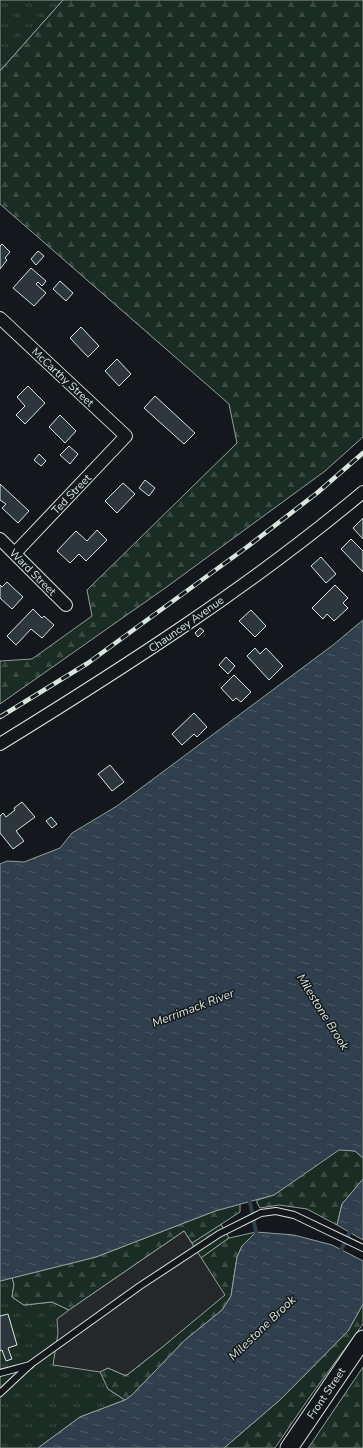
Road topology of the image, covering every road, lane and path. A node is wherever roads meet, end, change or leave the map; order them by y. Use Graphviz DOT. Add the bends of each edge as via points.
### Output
graph roads {
  1 [pos="0,318"];
  2 [pos="126,436"];
  3 [pos="363,492"];
  4 [pos="0,539"];
  5 [pos="15,553"];
  6 [pos="66,605"];
  7 [pos="0,744"];
  8 [pos="363,1248"];
  9 [pos="363,1339"];
  10 [pos="32,1364"];
  11 [pos="0,1374"];
  12 [pos="0,1392"];
  13 [pos="289,1448"];
  1 -- 2 [label="street, McCarthy Street"];
  2 -- 5 [label="street, Ted Street"];
  3 -- 7 [label="street, Chauncey Avenue" via="273,562 158,644"];
  4 -- 5 [label="street, Ward Street"];
  5 -- 6 [label="street, Ward Street"];
  8 -- 10 [label="lane" via="294,1215 276,1210 261,1213 219,1234 140,1286"];
  9 -- 13 [label="main road, Front Street"];
  10 -- 11 [label="lane"];
  10 -- 12 [label="lane"];
}
